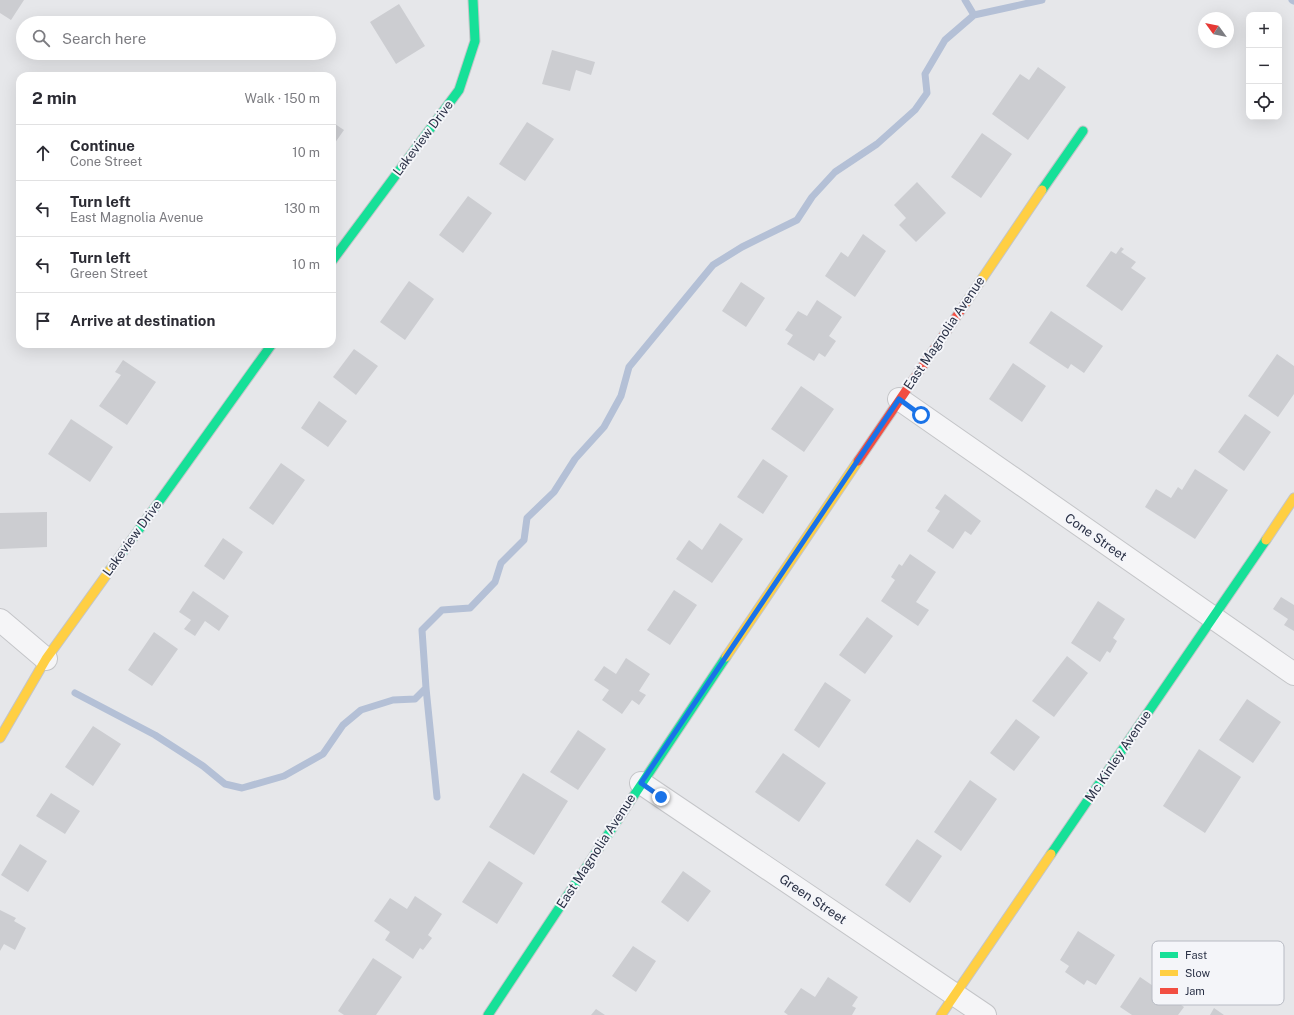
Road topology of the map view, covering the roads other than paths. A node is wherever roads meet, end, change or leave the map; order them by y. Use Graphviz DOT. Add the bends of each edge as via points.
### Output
graph roads {
  1 [pos="473,0"];
  2 [pos="1083,131"];
  3 [pos="336,256"];
  4 [pos="269,348"];
  5 [pos="899,399"];
  6 [pos="1294,498"];
  7 [pos="1212,618"];
  8 [pos="0,620"];
  9 [pos="46,659"];
  10 [pos="1294,674"];
  11 [pos="0,738"];
  12 [pos="641,783"];
  13 [pos="956,994"];
  14 [pos="488,1015"];
  15 [pos="941,1015"];
  16 [pos="985,1015"];
  1 -- 3 [label="street, Lakeview Drive" via="475,41 459,90"];
  2 -- 5 [label="street, East Magnolia Avenue"];
  4 -- 9 [label="street, Lakeview Drive"];
  5 -- 7 [label="street, Cone Street"];
  5 -- 12 [label="street, East Magnolia Avenue"];
  6 -- 7 [label="street, Mc Kinley Avenue"];
  7 -- 10 [label="street, Cone Street"];
  7 -- 13 [label="street, Mc Kinley Avenue"];
  8 -- 9 [label="street"];
  9 -- 11 [label="street, Lakeview Drive"];
  12 -- 13 [label="street, Green Street"];
  12 -- 14 [label="street, East Magnolia Avenue"];
  13 -- 15 [label="street, Mc Kinley Avenue"];
  13 -- 16 [label="street, Green Street"];
}
